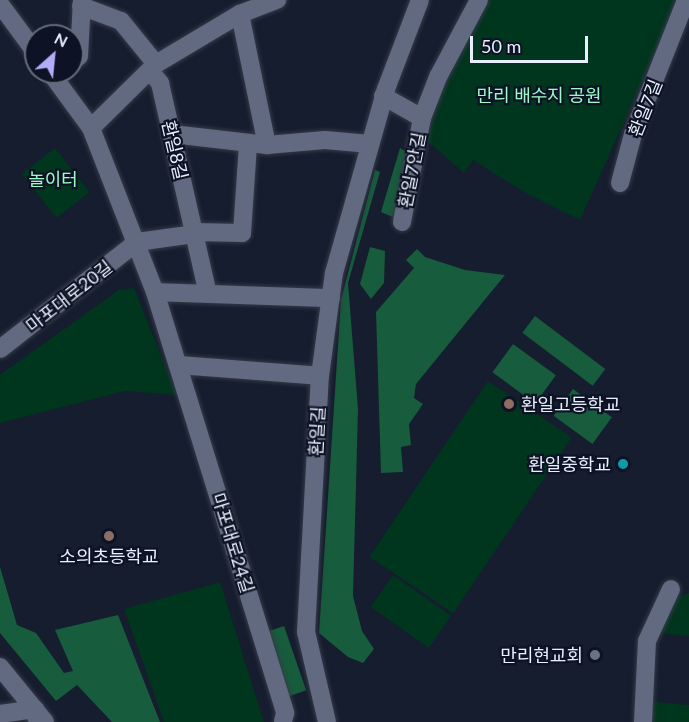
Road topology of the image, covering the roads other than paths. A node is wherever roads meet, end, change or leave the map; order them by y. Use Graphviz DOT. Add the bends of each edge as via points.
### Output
graph roads {
  1 [pos="277,0"];
  2 [pos="420,0"];
  3 [pos="479,0"];
  4 [pos="686,0"];
  5 [pos="81,3"];
  6 [pos="0,4"];
  7 [pos="239,9"];
  8 [pos="80,24"];
  9 [pos="24,37"];
  10 [pos="153,67"];
  11 [pos="62,84"];
  12 [pos="383,96"];
  13 [pos="422,118"];
  14 [pos="91,128"];
  15 [pos="172,134"];
  16 [pos="248,144"];
  17 [pos="370,144"];
  18 [pos="267,145"];
  19 [pos="620,183"];
  20 [pos="402,222"];
  21 [pos="194,233"];
  22 [pos="137,242"];
  23 [pos="155,292"];
  24 [pos="208,294"];
  25 [pos="331,298"];
  26 [pos="0,349"];
  27 [pos="178,365"];
  28 [pos="320,376"];
  29 [pos="671,589"];
  30 [pos="0,667"];
  31 [pos="0,714"];
  32 [pos="39,718"];
  33 [pos="283,722"];
  34 [pos="327,722"];
  35 [pos="643,722"];
  1 -- 7 [label="street"];
  2 -- 12 [label="street, 환일길"];
  3 -- 13 [label="street"];
  4 -- 19 [label="street, 환일7길" via="633,134"];
  5 -- 8 [label="street"];
  5 -- 10 [label="street, 환일8길" via="121,21"];
  6 -- 9 [label="street"];
  7 -- 10 [label="street"];
  7 -- 18 [label="street"];
  10 -- 14 [label="street"];
  10 -- 15 [label="street, 환일8길"];
  11 -- 14 [label="street, 마포대로24길"];
  12 -- 13 [label="street"];
  12 -- 17 [label="street, 환일길"];
  13 -- 20 [label="street, 환일7안길"];
  14 -- 22 [label="street, 마포대로24길"];
  15 -- 16 [label="street"];
  15 -- 21 [label="street, 환일8길"];
  16 -- 18 [label="street"];
  16 -- 21 [label="street" via="242,233"];
  17 -- 18 [label="street" via="325,140"];
  17 -- 25 [label="street, 환일길" via="334,273"];
  21 -- 22 [label="street"];
  21 -- 24 [label="street, 환일8길"];
  22 -- 23 [label="street, 마포대로24길"];
  22 -- 26 [label="street, 마포대로20길"];
  23 -- 24 [label="street"];
  23 -- 27 [label="street, 마포대로24길"];
  24 -- 25 [label="street"];
  25 -- 28 [label="street, 환일길"];
  27 -- 28 [label="street"];
  27 -- 33 [label="street, 마포대로24길" via="285,713"];
  28 -- 34 [label="street, 환일길" via="306,632"];
  29 -- 35 [label="street" via="648,642"];
  30 -- 32 [label="street"];
  31 -- 32 [label="street"];
}
